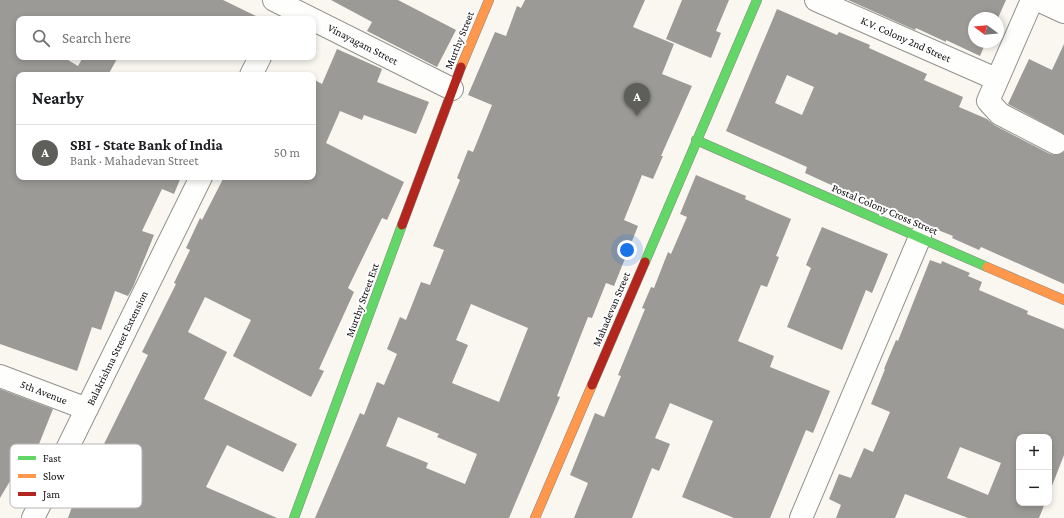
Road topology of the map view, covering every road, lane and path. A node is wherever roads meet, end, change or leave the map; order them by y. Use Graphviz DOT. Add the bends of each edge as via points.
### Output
graph roads {
  1 [pos="489,0"];
  2 [pos="757,0"];
  3 [pos="816,0"];
  4 [pos="1032,0"];
  5 [pos="1038,0"];
  6 [pos="279,8"];
  7 [pos="1064,12"];
  8 [pos="296,16"];
  9 [pos="316,25"];
  10 [pos="258,60"];
  11 [pos="252,72"];
  12 [pos="996,79"];
  13 [pos="452,89"];
  14 [pos="696,140"];
  15 [pos="1056,143"];
  16 [pos="200,180"];
  17 [pos="920,237"];
  18 [pos="1064,300"];
  19 [pos="0,376"];
  20 [pos="87,409"];
  21 [pos="70,444"];
  22 [pos="38,508"];
  23 [pos="33,518"];
  24 [pos="294,518"];
  25 [pos="535,518"];
  26 [pos="801,518"];
  1 -- 13 [label="street, Murthy Street"];
  2 -- 14 [label="street, Mahadevan Street"];
  3 -- 12 [label="street, K.V. Colony 2nd Street"];
  4 -- 12 [label="street"];
  5 -- 7 [label="street"];
  6 -- 8 [label="street, Vinayagam Street"];
  9 -- 13 [label="street, Vinayagam Street"];
  10 -- 11 [label="street"];
  12 -- 15 [label="street" via="988,102 1000,114"];
  13 -- 24 [label="street, Murthy Street Ext"];
  14 -- 17 [label="street, Postal Colony Cross Street"];
  14 -- 25 [label="street, Mahadevan Street"];
  16 -- 20 [label="street, Balakrishna Street Extension"];
  17 -- 18 [label="street, Postal Colony Cross Street"];
  17 -- 26 [label="street"];
  19 -- 20 [label="street, 5th Avenue"];
  20 -- 21 [label="street, Balakrishna Street Extension"];
  22 -- 23 [label="street, Balakrishna Street Extension"];
}
